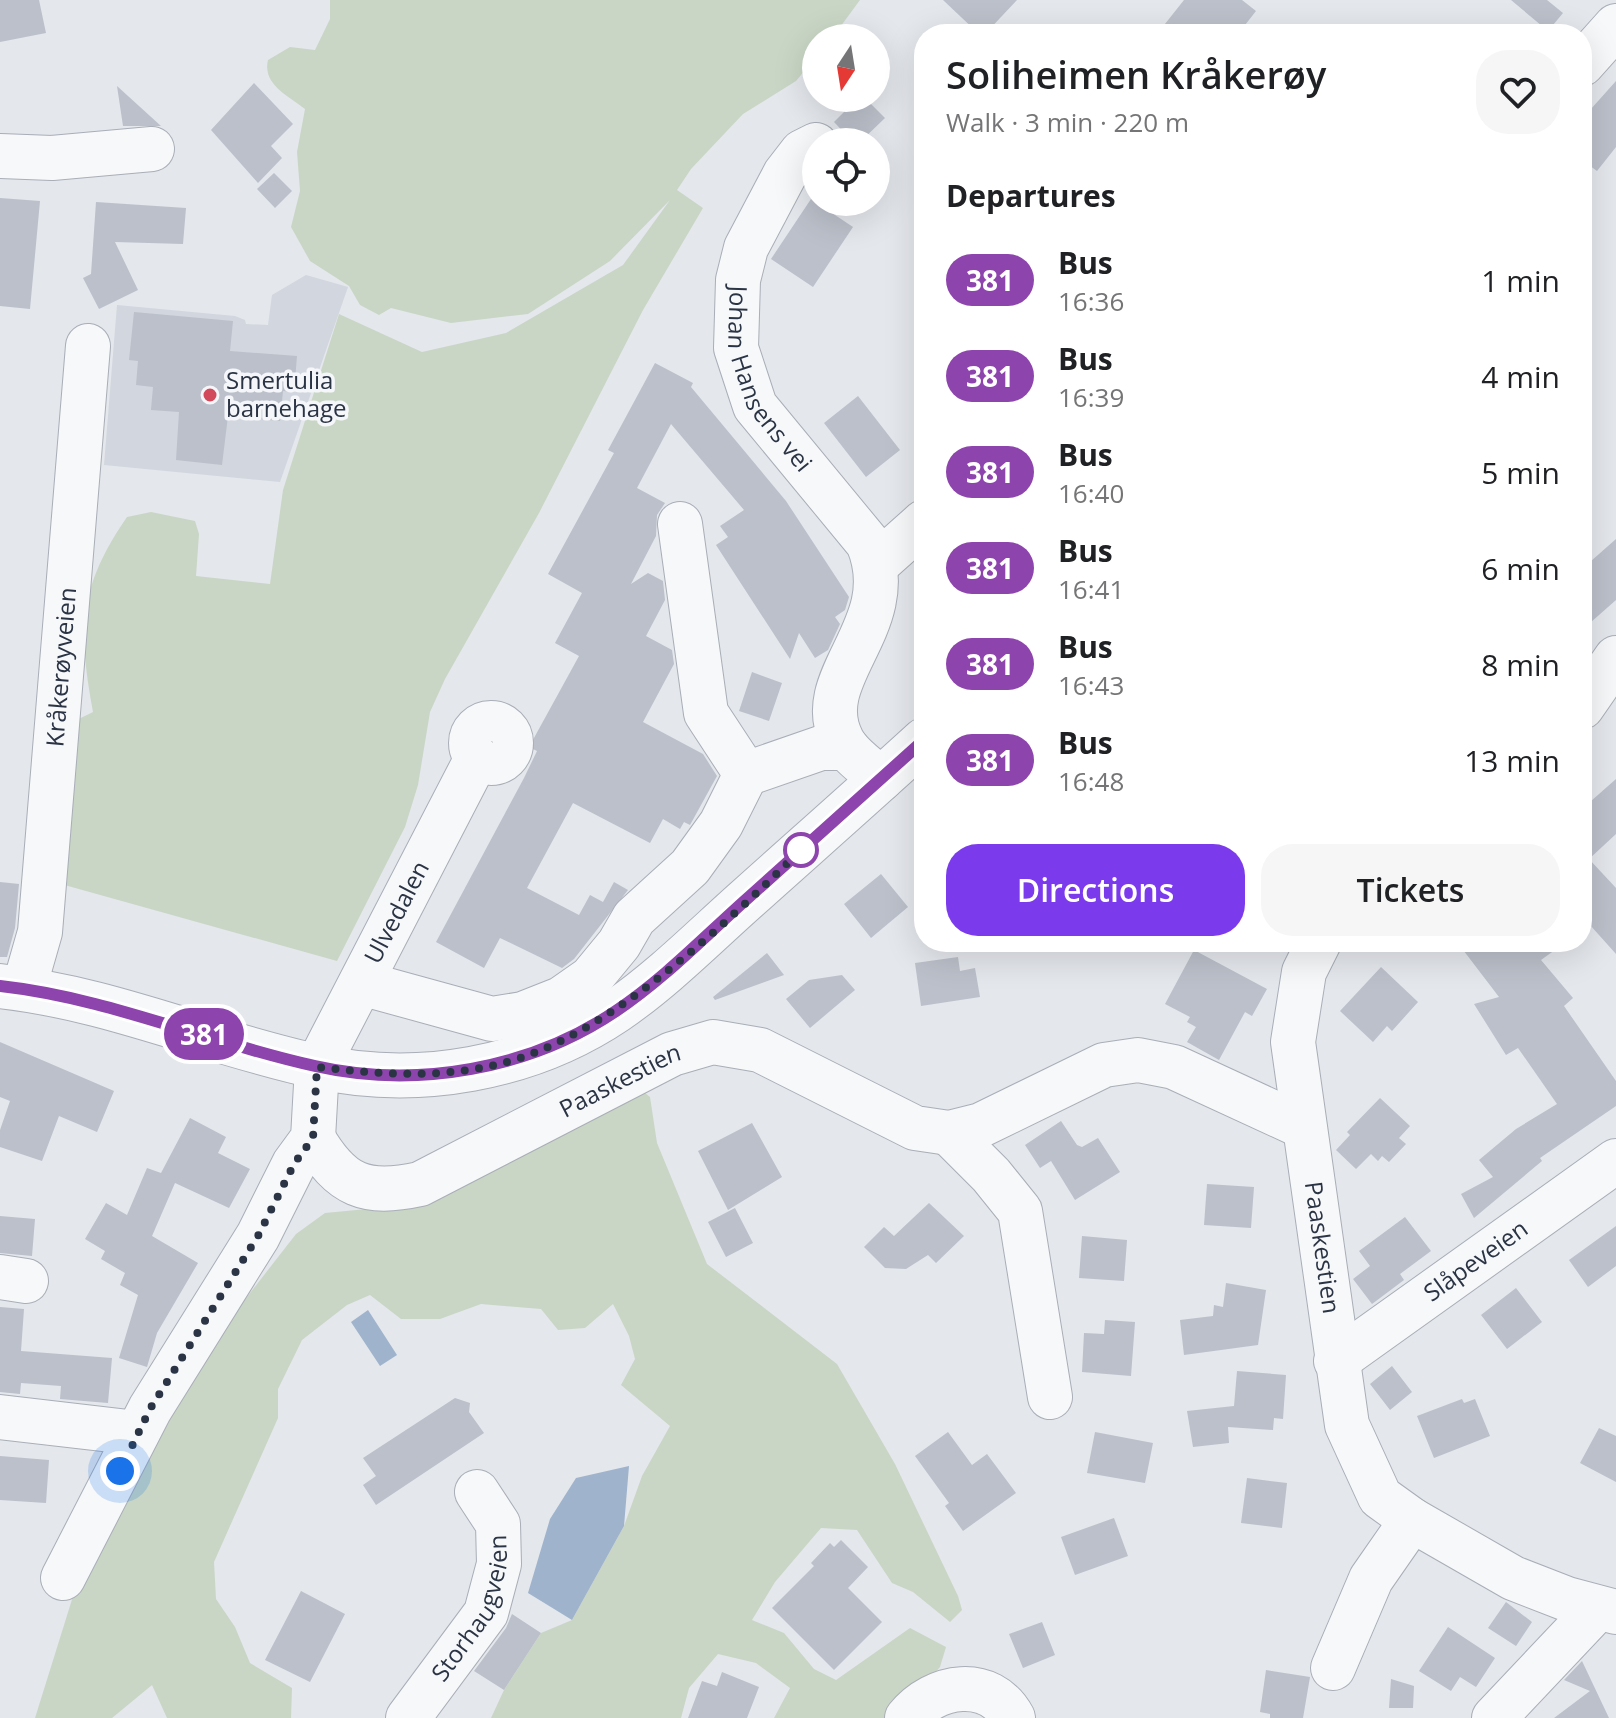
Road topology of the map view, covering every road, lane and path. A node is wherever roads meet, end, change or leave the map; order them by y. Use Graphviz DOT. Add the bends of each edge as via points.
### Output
graph roads {
  1 [pos="1616,26"];
  2 [pos="1592,53"];
  3 [pos="152,149"];
  4 [pos="802,152"];
  5 [pos="0,156"];
  6 [pos="88,346"];
  7 [pos="680,524"];
  8 [pos="914,531"];
  9 [pos="877,564"];
  10 [pos="1616,658"];
  11 [pos="1592,693"];
  12 [pos="847,748"];
  13 [pos="914,749"];
  14 [pos="477,758"];
  15 [pos="746,774"];
  16 [pos="881,779"];
  17 [pos="1314,952"];
  18 [pos="361,983"];
  19 [pos="12,987"];
  20 [pos="317,1067"];
  21 [pos="1302,1126"];
  22 [pos="949,1133"];
  23 [pos="313,1138"];
  24 [pos="1616,1161"];
  25 [pos="1336,1361"];
  26 [pos="1050,1397"];
  27 [pos="0,1417"];
  28 [pos="137,1433"];
  29 [pos="477,1492"];
  30 [pos="1412,1520"];
  31 [pos="63,1578"];
  32 [pos="1607,1610"];
  33 [pos="1333,1668"];
  34 [pos="408,1718"];
  35 [pos="907,1718"];
  36 [pos="1013,1718"];
  37 [pos="1494,1718"];
  1 -- 2 [label="street"];
  3 -- 5 [label="street" via="52,158"];
  4 -- 9 [label="street, Johan Hansens vei" via="746,248 738,280 736,348 755,406 868,543"];
  6 -- 19 [label="street, Kråkerøyveien" via="40,932"];
  7 -- 15 [label="street" via="706,713"];
  8 -- 9 [label="street"];
  9 -- 12 [label="street" via="872,617 834,699 840,738"];
  10 -- 11 [label="street"];
  12 -- 15 [label="street" via="821,748"];
  12 -- 16 [label="street"];
  13 -- 16 [label="street"];
  14 -- 18 [label="street, Ulvedalen"];
  15 -- 18 [label="street" via="721,824 690,867 634,918 591,978 561,999 492,1019"];
  16 -- 20 [label="street" via="623,1005 546,1049 500,1064 441,1073"];
  17 -- 21 [label="street" via="1304,972 1293,1042"];
  18 -- 20 [label="street, Ulvedalen"];
  19 -- 20 [label="street" via="93,1002"];
  20 -- 23 [label="street"];
  21 -- 22 [label="street, Paaskestien" via="1174,1067 1138,1060 1104,1065 981,1125"];
  21 -- 25 [label="street, Paaskestien"];
  22 -- 23 [label="street, Paaskestien" via="915,1128 760,1050 713,1042 672,1054 420,1184 393,1190 348,1181 329,1164"];
  22 -- 26 [label="street" via="1020,1211"];
  23 -- 28 [label="street"];
  24 -- 25 [label="street, Slåpeveien"];
  25 -- 30 [label="street, Paaskestien" via="1347,1425 1380,1497"];
  27 -- 28 [label="street"];
  28 -- 31 [label="street"];
  29 -- 34 [label="street, Storhaugveien" via="498,1524 499,1564 486,1613"];
  30 -- 32 [label="street, Paaskestien" via="1513,1578"];
  30 -- 33 [label="street" via="1371,1579"];
  32 -- 37 [label="street, Paaskestien"];
  35 -- 36 [label="street" via="930,1695 949,1689 988,1695"];
}
